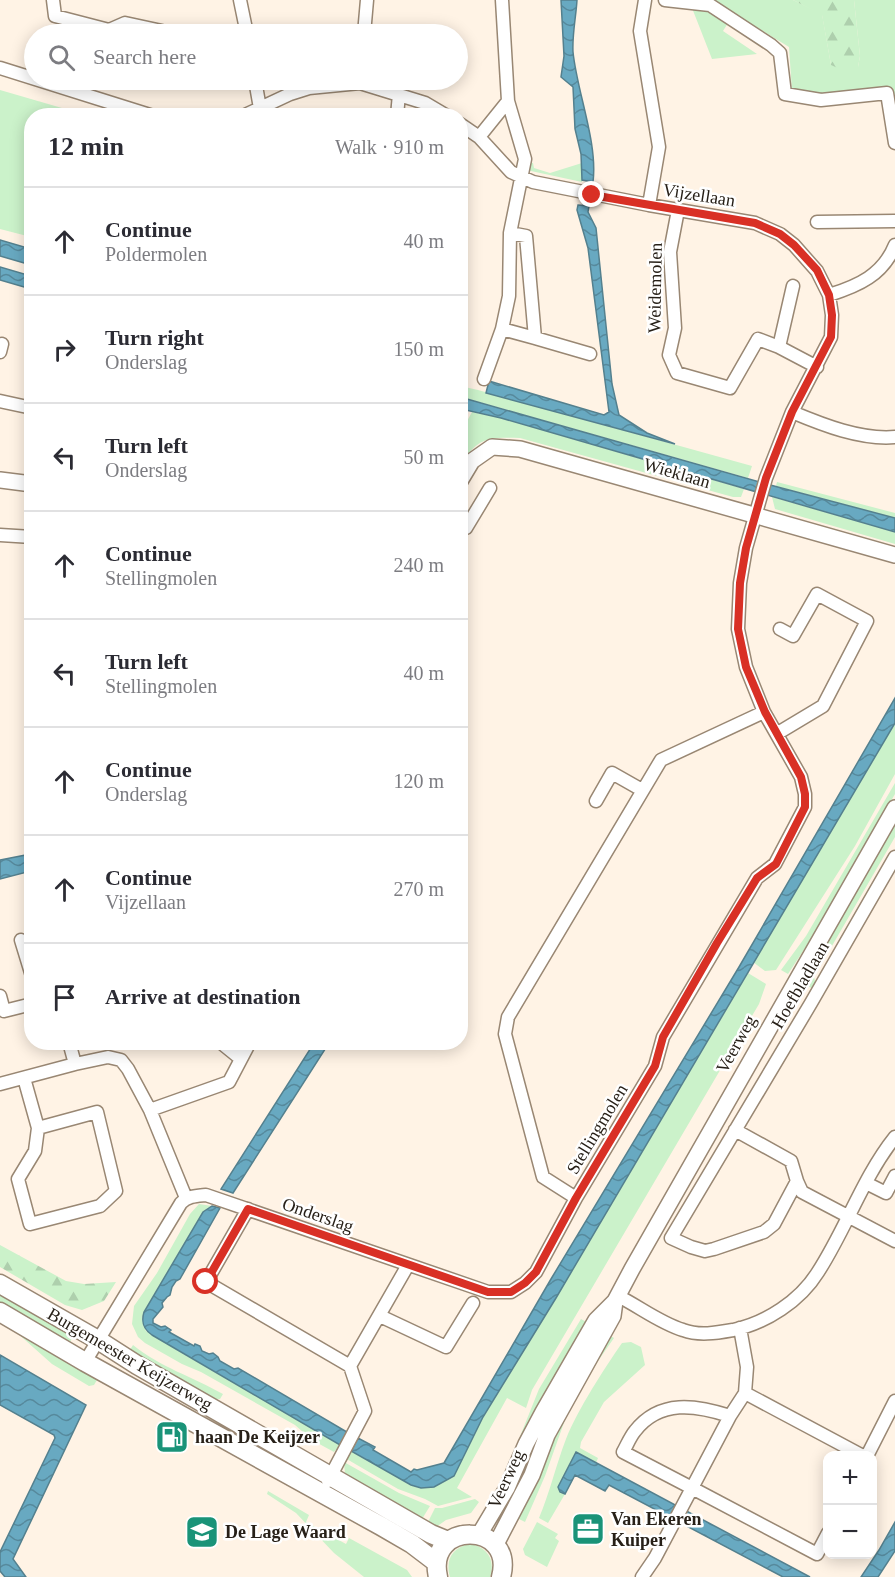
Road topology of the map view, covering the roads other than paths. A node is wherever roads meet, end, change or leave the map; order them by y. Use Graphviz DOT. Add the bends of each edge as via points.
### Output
graph roads {
  1 [pos="53,0"];
  2 [pos="240,0"];
  3 [pos="367,0"];
  4 [pos="502,0"];
  5 [pos="645,0"];
  6 [pos="665,0"];
  7 [pos="86,24"];
  8 [pos="245,24"];
  9 [pos="365,24"];
  10 [pos="0,68"];
  11 [pos="24,76"];
  12 [pos="70,90"];
  13 [pos="257,90"];
  14 [pos="305,90"];
  15 [pos="387,90"];
  16 [pos="399,94"];
  17 [pos="508,101"];
  18 [pos="128,108"];
  19 [pos="260,108"];
  20 [pos="267,108"];
  21 [pos="398,108"];
  22 [pos="434,108"];
  23 [pos="468,129"];
  24 [pos="479,137"];
  25 [pos="895,143"];
  26 [pos="522,178"];
  27 [pos="649,205"];
  28 [pos="678,210"];
  29 [pos="817,222"];
  30 [pos="895,222"];
  31 [pos="510,233"];
  32 [pos="895,245"];
  33 [pos="793,286"];
  34 [pos="829,295"];
  35 [pos="502,329"];
  36 [pos="536,338"];
  37 [pos="780,347"];
  38 [pos="590,354"];
  39 [pos="817,367"];
  40 [pos="484,380"];
  41 [pos="0,400"];
  42 [pos="24,406"];
  43 [pos="792,412"];
  44 [pos="895,437"];
  45 [pos="468,468"];
  46 [pos="0,480"];
  47 [pos="24,483"];
  48 [pos="490,488"];
  49 [pos="755,516"];
  50 [pos="468,525"];
  51 [pos="0,535"];
  52 [pos="24,536"];
  53 [pos="895,555"];
  54 [pos="780,629"];
  55 [pos="765,712"];
  56 [pos="778,733"];
  57 [pos="642,790"];
  58 [pos="596,801"];
  59 [pos="895,808"];
  60 [pos="895,857"];
  61 [pos="21,940"];
  62 [pos="24,950"];
  63 [pos="0,996"];
  64 [pos="24,1006"];
  65 [pos="71,1050"];
  66 [pos="230,1050"];
  67 [pos="246,1050"];
  68 [pos="242,1059"];
  69 [pos="75,1064"];
  70 [pos="24,1078"];
  71 [pos="0,1084"];
  72 [pos="150,1110"];
  73 [pos="38,1128"];
  74 [pos="735,1130"];
  75 [pos="895,1137"];
  76 [pos="895,1176"];
  77 [pos="797,1181"];
  78 [pos="866,1183"];
  79 [pos="186,1198"];
  80 [pos="576,1198"];
  81 [pos="248,1209"];
  82 [pos="848,1216"];
  83 [pos="895,1241"];
  84 [pos="408,1265"];
  85 [pos="0,1284"];
  86 [pos="617,1299"];
  87 [pos="473,1303"];
  88 [pos="0,1312"];
  89 [pos="380,1316"];
  90 [pos="740,1328"];
  91 [pos="98,1340"];
  92 [pos="85,1362"];
  93 [pos="350,1366"];
  94 [pos="745,1393"];
  95 [pos="895,1401"];
  96 [pos="730,1416"];
  97 [pos="857,1451"];
  98 [pos="867,1451"];
  99 [pos="331,1476"];
  100 [pos="692,1488"];
  101 [pos="321,1494"];
  102 [pos="478,1535"];
  103 [pos="448,1541"];
  104 [pos="823,1543"];
  105 [pos="495,1546"];
  106 [pos="437,1570"];
  107 [pos="503,1576"];
  108 [pos="642,1577"];
  1 -- 7 [label="street" via="55,16"];
  2 -- 8 [label="street"];
  3 -- 9 [label="street"];
  4 -- 17 [label="street"];
  5 -- 27 [label="street" via="640,31 659,147"];
  6 -- 25 [label="street" via="710,5 771,45 780,53 785,94 821,100 887,93"];
  10 -- 11 [label="street"];
  12 -- 18 [label="street"];
  13 -- 19 [label="street"];
  14 -- 20 [label="street"];
  15 -- 16 [label="street"];
  16 -- 21 [label="street"];
  16 -- 22 [label="street"];
  17 -- 24 [label="street"];
  17 -- 26 [label="street" via="525,159"];
  23 -- 24 [label="street, Vijzellaan"];
  24 -- 26 [label="street, Vijzellaan"];
  26 -- 27 [label="street, Vijzellaan"];
  26 -- 31 [label="street"];
  27 -- 28 [label="street, Vijzellaan"];
  28 -- 34 [label="street, Vijzellaan" via="755,223 780,234 817,270"];
  28 -- 37 [label="street, Weidemolen" via="670,252 675,328 669,355 677,373 730,388 758,339"];
  29 -- 30 [label="street"];
  31 -- 35 [label="street" via="509,296"];
  31 -- 36 [label="street" via="526,236"];
  32 -- 34 [label="street" via="872,277"];
  33 -- 37 [label="street"];
  34 -- 39 [label="street, Vijzellaan" via="831,337"];
  35 -- 36 [label="street"];
  35 -- 40 [label="street"];
  36 -- 38 [label="street"];
  37 -- 39 [label="street, Weidemolen"];
  39 -- 43 [label="street, Vijzellaan"];
  41 -- 42 [label="street"];
  43 -- 44 [label="street" via="867,436"];
  43 -- 49 [label="street, Vijzellaan"];
  45 -- 49 [label="street, Wieklaan" via="492,447 520,449"];
  46 -- 47 [label="street"];
  48 -- 50 [label="street"];
  49 -- 53 [label="street, Wieklaan"];
  49 -- 55 [label="street" via="740,583 738,629 746,667"];
  51 -- 52 [label="street"];
  54 -- 56 [label="street" via="793,636 818,594 867,621 824,706"];
  55 -- 56 [label="street"];
  55 -- 57 [label="street, Stellingmolen" via="661,760"];
  56 -- 80 [label="street, Stellingmolen" via="801,777 805,807 776,864 757,878 717,943 663,1037 655,1066"];
  57 -- 58 [label="street" via="612,773"];
  57 -- 80 [label="street, Stellingmolen" via="506,1024 543,1177"];
  59 -- 86 [label="street, Veerweg"];
  60 -- 74 [label="street, Hoefbladlaan"];
  61 -- 62 [label="street"];
  63 -- 64 [label="street" via="4,1011"];
  65 -- 69 [label="street"];
  66 -- 68 [label="street"];
  67 -- 68 [label="street"];
  68 -- 72 [label="street" via="229,1082"];
  69 -- 70 [label="street"];
  69 -- 72 [label="street" via="108,1057 121,1060"];
  70 -- 71 [label="street"];
  70 -- 73 [label="street"];
  72 -- 79 [label="street"];
  73 -- 73 [label="street" via="97,1112 116,1191 100,1206 30,1224 18,1179 34,1151"];
  74 -- 77 [label="street" via="791,1161"];
  74 -- 77 [label="street, Hoefbladlaan" via="671,1238 705,1251 764,1232 774,1224"];
  75 -- 78 [label="street"];
  76 -- 78 [label="street" via="885,1193"];
  77 -- 82 [label="street" via="802,1191"];
  78 -- 82 [label="street"];
  79 -- 81 [label="street, Onderslag" via="206,1195"];
  79 -- 91 [label="street"];
  80 -- 84 [label="street, Onderslag" via="536,1272 511,1292 488,1292"];
  81 -- 84 [label="street, Onderslag"];
  81 -- 93 [label="street" via="206,1282"];
  82 -- 83 [label="street"];
  82 -- 90 [label="street" via="818,1274 798,1296 772,1316"];
  84 -- 89 [label="street"];
  85 -- 91 [label="main road, Burgemeester Keijzerweg"];
  86 -- 90 [label="street" via="685,1331 711,1334"];
  86 -- 102 [label="street, Veerweg" via="596,1320"];
  86 -- 105 [label="street, Veerweg" via="613,1316 547,1435 532,1475"];
  87 -- 89 [label="street" via="446,1347"];
  88 -- 92 [label="main road, Burgemeester Keijzerweg"];
  89 -- 93 [label="street"];
  90 -- 94 [label="street" via="747,1367"];
  91 -- 92 [label="street"];
  91 -- 99 [label="main road, Burgemeester Keijzerweg"];
  92 -- 101 [label="main road, Burgemeester Keijzerweg"];
  93 -- 99 [label="street" via="365,1411"];
  94 -- 96 [label="street"];
  94 -- 97 [label="street"];
  95 -- 98 [label="street"];
  96 -- 100 [label="street"];
  96 -- 100 [label="street" via="690,1406 659,1411 635,1431 623,1452"];
  99 -- 101 [label="street"];
  99 -- 103 [label="main road, Burgemeester Keijzerweg"];
  100 -- 104 [label="street" via="817,1554"];
  100 -- 108 [label="street"];
  101 -- 106 [label="main road, Burgemeester Keijzerweg" via="412,1544"];
  102 -- 103 [label="main road" via="463,1534"];
  102 -- 105 [label="main road"];
  103 -- 106 [label="main road" via="440,1551"];
  105 -- 107 [label="main road"];
}
